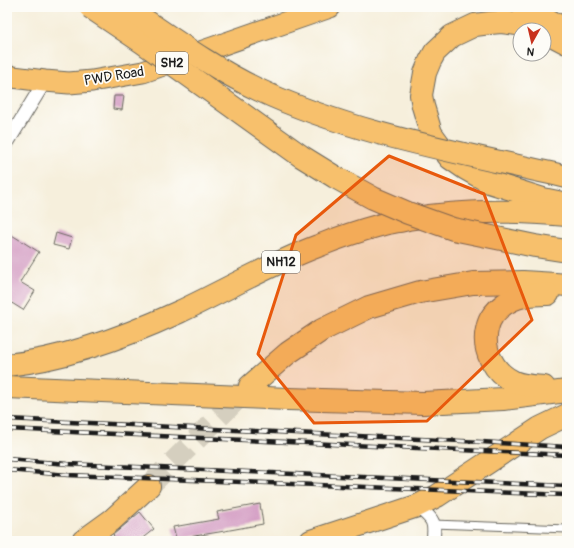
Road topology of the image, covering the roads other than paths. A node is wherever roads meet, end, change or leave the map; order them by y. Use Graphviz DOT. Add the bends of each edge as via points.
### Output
graph roads {
  1 [pos="90,7"];
  2 [pos="126,7"];
  3 [pos="330,7"];
  4 [pos="523,7"];
  5 [pos="512,23"];
  6 [pos="567,30"];
  7 [pos="552,35"];
  8 [pos="567,43"];
  9 [pos="7,75"];
  10 [pos="45,81"];
  11 [pos="7,143"];
  12 [pos="567,177"];
  13 [pos="567,204"];
  14 [pos="567,215"];
  15 [pos="567,251"];
  16 [pos="567,285"];
  17 [pos="567,294"];
  18 [pos="7,365"];
  19 [pos="250,386"];
  20 [pos="7,387"];
  21 [pos="567,388"];
  22 [pos="567,391"];
  23 [pos="567,415"];
  24 [pos="150,486"];
  25 [pos="417,506"];
  26 [pos="433,524"];
  27 [pos="567,529"];
  28 [pos="83,541"];
  29 [pos="311,541"];
  30 [pos="433,541"];
  1 -- 15 [label="highway, bridge" via="301,156 373,198 453,229"];
  2 -- 12 [label="highway, bridge" via="212,64 259,90 295,105 389,135"];
  3 -- 10 [label="main road, PWD Road / SH2" via="144,72 92,81"];
  4 -- 6 [label="main road"];
  5 -- 13 [label="highway" via="490,22 475,25 452,36 435,52 425,73 421,95 426,119 431,133 450,158 466,169 489,182"];
  7 -- 8 [label="highway"];
  9 -- 10 [label="main road, PWD Road / SH2"];
  10 -- 11 [label="street"];
  14 -- 18 [label="highway, NH12" via="478,212 428,216 385,224 317,246 144,327 65,354"];
  16 -- 19 [label="highway" via="523,282 473,283 420,292 369,308 322,330 288,353"];
  17 -- 21 [label="highway" via="517,297 492,316 486,333 487,350 499,372 521,384"];
  20 -- 22 [label="highway" via="423,403 503,399"];
  23 -- 25 [label="highway" via="540,428 437,496"];
  24 -- 28 [label="highway" via="112,520"];
  25 -- 26 [label="street" via="429,516"];
  25 -- 29 [label="highway"];
  26 -- 27 [label="lane"];
  26 -- 30 [label="street"];
}
